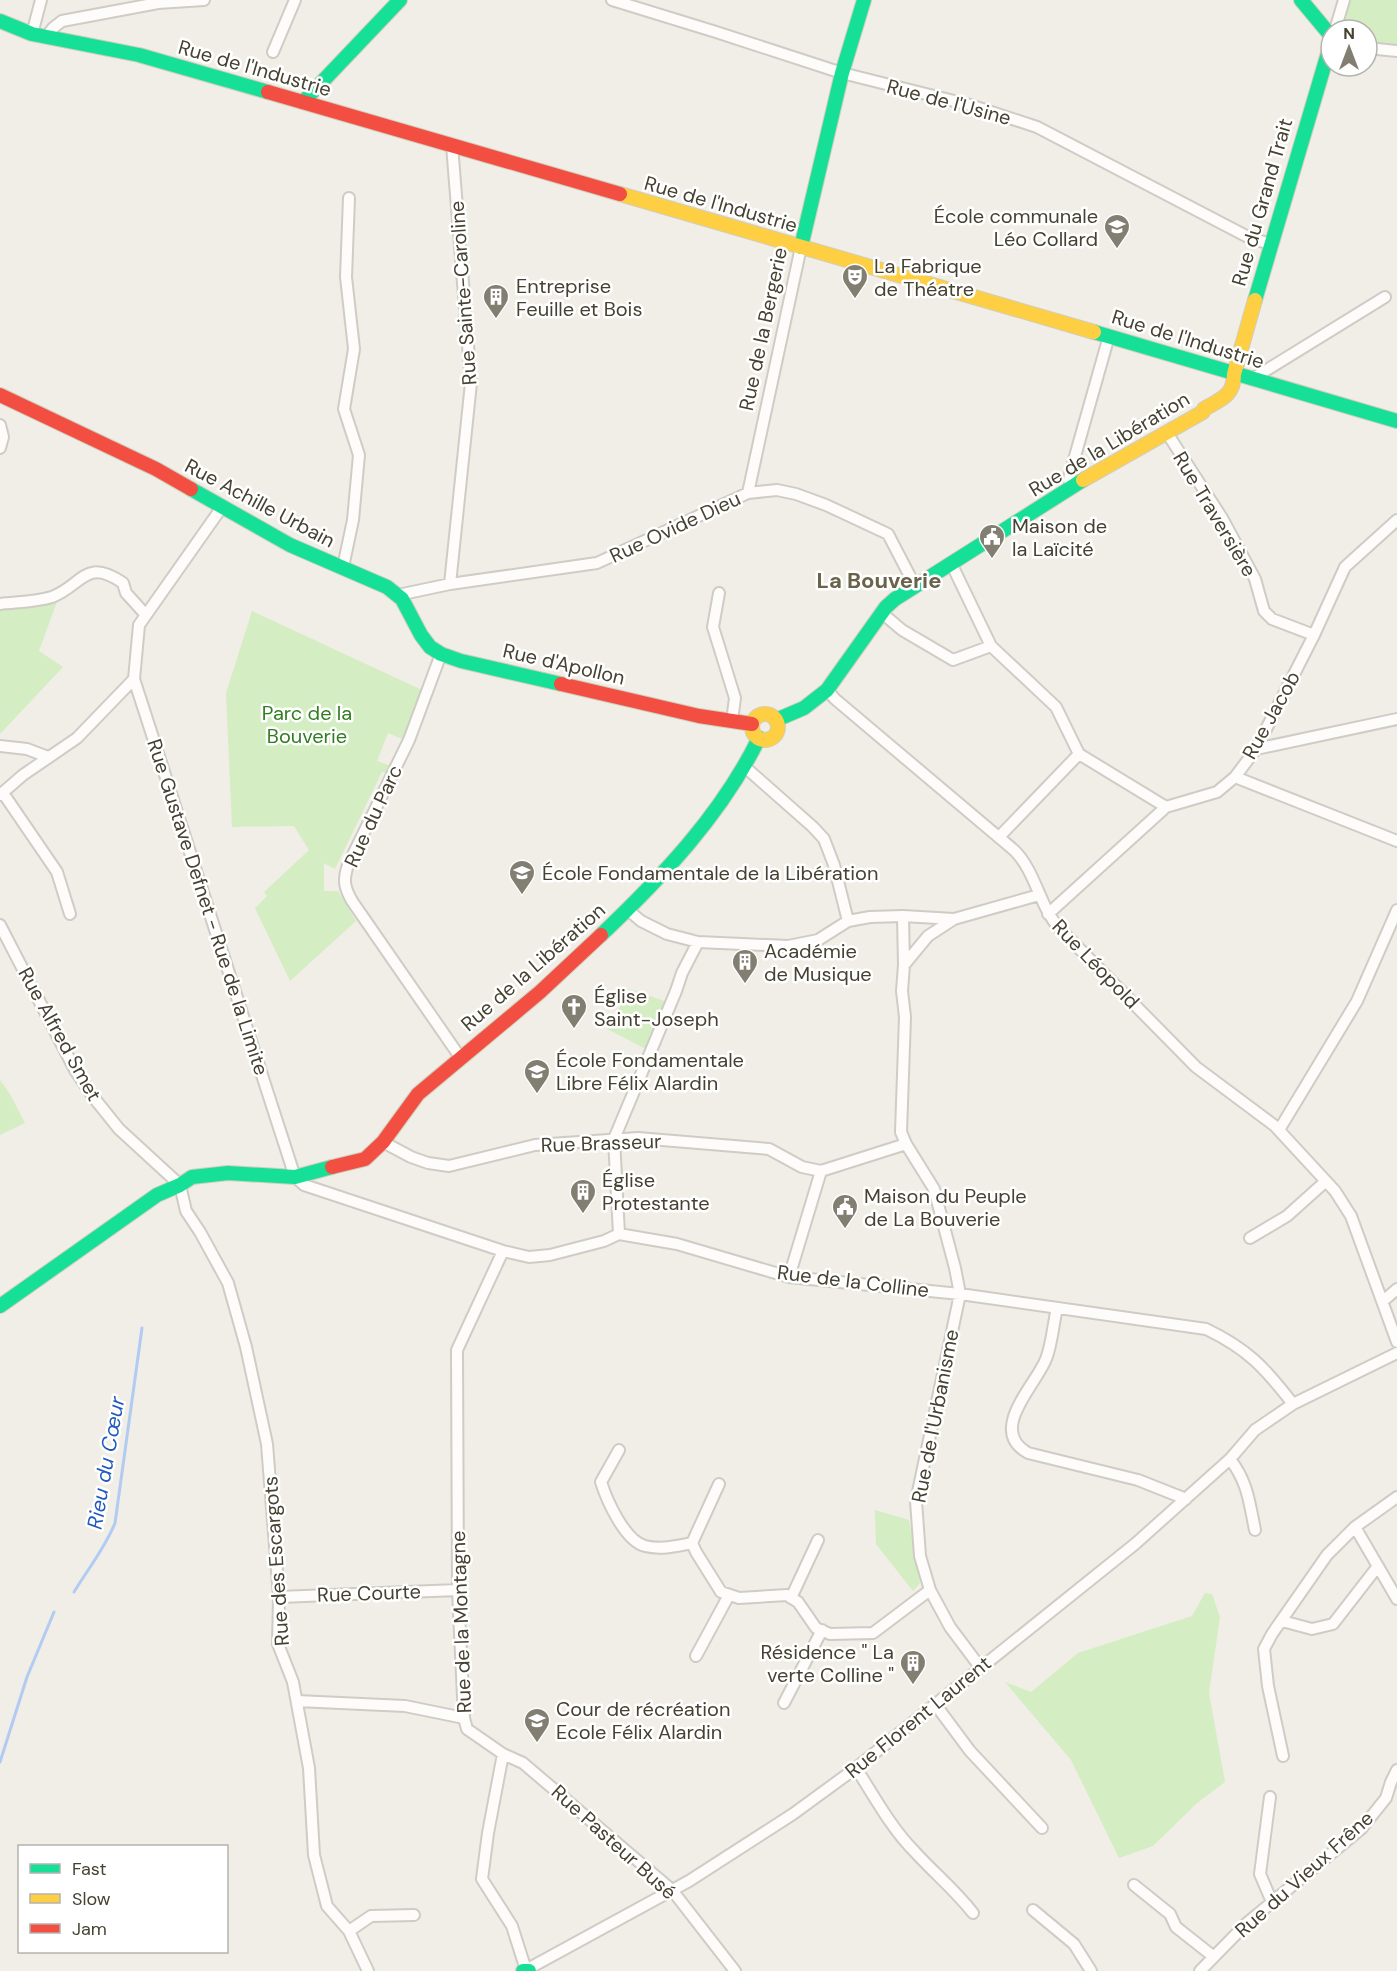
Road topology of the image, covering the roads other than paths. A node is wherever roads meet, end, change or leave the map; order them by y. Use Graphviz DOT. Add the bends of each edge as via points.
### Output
graph roads {
  1 [pos="41,0"];
  2 [pos="204,0"];
  3 [pos="295,0"];
  4 [pos="400,0"];
  5 [pos="612,0"];
  6 [pos="864,0"];
  7 [pos="1301,0"];
  8 [pos="1344,0"];
  9 [pos="1339,18"];
  10 [pos="0,21"];
  11 [pos="1319,22"];
  12 [pos="39,35"];
  13 [pos="1379,49"];
  14 [pos="1397,51"];
  15 [pos="273,52"];
  16 [pos="842,73"];
  17 [pos="1320,78"];
  18 [pos="303,102"];
  19 [pos="452,145"];
  20 [pos="349,198"];
  21 [pos="1270,244"];
  22 [pos="801,247"];
  23 [pos="1385,297"];
  24 [pos="1109,336"];
  25 [pos="1234,374"];
  26 [pos="1252,379"];
  27 [pos="0,395"];
  28 [pos="1397,421"];
  29 [pos="0,425"];
  30 [pos="1167,433"];
  31 [pos="0,448"];
  32 [pos="1072,488"];
  33 [pos="748,493"];
  34 [pos="222,507"];
  35 [pos="1397,520"];
  36 [pos="951,563"];
  37 [pos="343,567"];
  38 [pos="450,584"];
  39 [pos="915,586"];
  40 [pos="719,592"];
  41 [pos="398,595"];
  42 [pos="0,604"];
  43 [pos="882,614"];
  44 [pos="146,615"];
  45 [pos="1314,635"];
  46 [pos="991,646"];
  47 [pos="441,654"];
  48 [pos="134,679"];
  49 [pos="828,690"];
  50 [pos="1397,719"];
  51 [pos="776,720"];
  52 [pos="732,721"];
  53 [pos="752,724"];
  54 [pos="759,738"];
  55 [pos="0,746"];
  56 [pos="1256,749"];
  57 [pos="1079,754"];
  58 [pos="48,757"];
  59 [pos="745,766"];
  60 [pos="1235,777"];
  61 [pos="1,794"];
  62 [pos="1166,807"];
  63 [pos="999,837"];
  64 [pos="1397,842"];
  65 [pos="1039,895"];
  66 [pos="1397,909"];
  67 [pos="628,910"];
  68 [pos="70,914"];
  69 [pos="1048,914"];
  70 [pos="903,916"];
  71 [pos="954,919"];
  72 [pos="848,921"];
  73 [pos="0,925"];
  74 [pos="698,942"];
  75 [pos="904,965"];
  76 [pos="460,1057"];
  77 [pos="1279,1130"];
  78 [pos="614,1139"];
  79 [pos="383,1142"];
  80 [pos="906,1144"];
  81 [pos="821,1171"];
  82 [pos="295,1177"];
  83 [pos="1326,1181"];
  84 [pos="180,1185"];
  85 [pos="619,1234"];
  86 [pos="1250,1238"];
  87 [pos="503,1251"];
  88 [pos="789,1277"];
  89 [pos="1397,1289"];
  90 [pos="960,1294"];
  91 [pos="1383,1300"];
  92 [pos="0,1306"];
  93 [pos="1057,1308"];
  94 [pos="1397,1342"];
  95 [pos="1397,1353"];
  96 [pos="1293,1404"];
  97 [pos="619,1449"];
  98 [pos="1230,1459"];
  99 [pos="719,1484"];
  100 [pos="1397,1497"];
  101 [pos="1186,1498"];
  102 [pos="1355,1527"];
  103 [pos="1255,1530"];
  104 [pos="818,1540"];
  105 [pos="692,1543"];
  106 [pos="1378,1566"];
  107 [pos="458,1590"];
  108 [pos="930,1590"];
  109 [pos="729,1595"];
  110 [pos="279,1597"];
  111 [pos="791,1598"];
  112 [pos="1397,1599"];
  113 [pos="1282,1621"];
  114 [pos="822,1630"];
  115 [pos="696,1656"];
  116 [pos="980,1667"];
  117 [pos="297,1701"];
  118 [pos="784,1703"];
  119 [pos="935,1704"];
  120 [pos="464,1718"];
  121 [pos="504,1754"];
  122 [pos="1283,1756"];
  123 [pos="856,1768"];
  124 [pos="1397,1770"];
  125 [pos="1270,1797"];
  126 [pos="1386,1798"];
  127 [pos="1397,1803"];
  128 [pos="1042,1828"];
  129 [pos="1134,1885"];
  130 [pos="672,1890"];
  131 [pos="1272,1902"];
  132 [pos="1033,1910"];
  133 [pos="973,1913"];
  134 [pos="414,1915"];
  135 [pos="349,1931"];
  136 [pos="1214,1957"];
  137 [pos="368,1971"];
  138 [pos="526,1971"];
  139 [pos="735,1971"];
  140 [pos="1091,1971"];
  141 [pos="1200,1971"];
  1 -- 12 [label="street"];
  2 -- 12 [label="street" via="158,3 62,21"];
  3 -- 15 [label="street"];
  4 -- 18 [label="street"];
  5 -- 16 [label="street, Rue de l'Usine"];
  6 -- 16 [label="street, Rue de la Bergerie"];
  7 -- 11 [label="street"];
  8 -- 9 [label="street"];
  10 -- 12 [label="street, Rue de l'Industrie"];
  12 -- 18 [label="street, Rue de l'Industrie" via="139,55"];
  13 -- 14 [label="street"];
  16 -- 21 [label="street, Rue de l'Usine" via="970,105 1037,127 1248,237"];
  16 -- 22 [label="street, Rue de la Bergerie"];
  17 -- 21 [label="street, Rue du Grand Trait"];
  18 -- 19 [label="street, Rue de l'Industrie"];
  19 -- 22 [label="street, Rue de l'Industrie"];
  19 -- 38 [label="street, Rue Sainte-Caroline" via="471,383"];
  20 -- 37 [label="street" via="346,277 354,349 344,409 359,454 353,520"];
  21 -- 25 [label="street, Rue du Grand Trait"];
  22 -- 24 [label="street, Rue de l'Industrie"];
  22 -- 33 [label="street, Rue de la Bergerie"];
  23 -- 26 [label="street"];
  24 -- 25 [label="street, Rue de l'Industrie"];
  24 -- 32 [label="street" via="1070,474"];
  25 -- 26 [label="street, Rue de l'Industrie"];
  25 -- 30 [label="street, Rue de la Libération" via="1234,386 1227,395"];
  26 -- 28 [label="street, Rue de l'Industrie"];
  27 -- 34 [label="street, Rue Achille Urbain" via="136,460"];
  29 -- 31 [label="street"];
  30 -- 32 [label="street, Rue de la Libération"];
  30 -- 45 [label="street, Rue Traversière" via="1222,518 1255,579 1264,612 1272,619"];
  32 -- 36 [label="street, Rue de la Libération"];
  33 -- 38 [label="street, Rue Ovide Dieu" via="597,563"];
  33 -- 39 [label="street, Rue Ovide Dieu" via="777,490 796,494 888,534"];
  34 -- 37 [label="street, Rue Achille Urbain" via="290,545"];
  34 -- 44 [label="street, Rue Gustave Defnet - Rue de la Limite"];
  35 -- 45 [label="street, Rue Jacob" via="1345,567"];
  36 -- 39 [label="street, Rue de la Libération"];
  36 -- 46 [label="street"];
  37 -- 41 [label="street, Rue Achille Urbain" via="387,586"];
  38 -- 41 [label="street, Rue Ovide Dieu"];
  39 -- 43 [label="street, Rue de la Libération" via="892,601"];
  40 -- 52 [label="street" via="714,627 735,698"];
  41 -- 47 [label="street, Rue d'Apollon" via="425,641"];
  42 -- 44 [label="street" via="52,597 84,575 107,573 123,583 126,593"];
  43 -- 46 [label="street" via="953,660"];
  43 -- 49 [label="street, Rue de la Libération"];
  44 -- 48 [label="street, Rue Gustave Defnet - Rue de la Limite" via="139,625"];
  45 -- 56 [label="street, Rue Jacob"];
  46 -- 57 [label="street" via="1056,707"];
  47 -- 52 [label="street, Rue d'Apollon"];
  47 -- 76 [label="street, Rue du Parc" via="424,703 348,864 344,888"];
  48 -- 58 [label="street" via="77,738"];
  48 -- 82 [label="street, Rue Gustave Defnet - Rue de la Limite"];
  49 -- 51 [label="street, Rue de la Libération" via="804,708"];
  49 -- 63 [label="street, Rue Léopold"];
  50 -- 56 [label="street"];
  51 -- 53 [label="street" via="762,714"];
  51 -- 54 [label="street" via="773,736"];
  52 -- 53 [label="street, Rue d'Apollon"];
  53 -- 54 [label="street"];
  54 -- 59 [label="street, Rue de la Libération"];
  55 -- 58 [label="street" via="27,749"];
  56 -- 60 [label="street, Rue Jacob"];
  57 -- 62 [label="street"];
  57 -- 63 [label="street"];
  58 -- 61 [label="street"];
  59 -- 67 [label="street, Rue de la Libération" via="679,856"];
  59 -- 72 [label="street" via="824,839"];
  60 -- 62 [label="street, Rue Jacob" via="1217,792"];
  60 -- 64 [label="street"];
  61 -- 68 [label="street" via="57,872"];
  62 -- 69 [label="street, Rue Jacob"];
  63 -- 65 [label="street, Rue Léopold" via="1026,863"];
  65 -- 69 [label="street, Rue Léopold"];
  65 -- 71 [label="street"];
  66 -- 77 [label="street" via="1357,1001"];
  67 -- 74 [label="street" via="667,933"];
  67 -- 76 [label="street, Rue de la Libération" via="527,1003"];
  69 -- 77 [label="street, Rue Léopold" via="1195,1065"];
  70 -- 71 [label="street"];
  70 -- 72 [label="street"];
  70 -- 75 [label="street"];
  71 -- 75 [label="street" via="928,936"];
  72 -- 74 [label="street" via="818,940 788,946"];
  73 -- 84 [label="street, Rue Alfred Smet" via="75,1070 94,1098 119,1129"];
  74 -- 78 [label="street"];
  75 -- 80 [label="street" via="901,1132"];
  76 -- 79 [label="street, Rue de la Libération" via="418,1094"];
  77 -- 83 [label="street, Rue Léopold"];
  78 -- 79 [label="street, Rue Brasseur" via="535,1145 449,1166 411,1157"];
  78 -- 81 [label="street, Rue Brasseur" via="769,1149 802,1167"];
  78 -- 85 [label="street"];
  79 -- 82 [label="street, Rue de la Libération" via="365,1159"];
  80 -- 81 [label="street"];
  80 -- 90 [label="street" via="934,1189"];
  81 -- 88 [label="street"];
  82 -- 84 [label="street, Rue de la Libération" via="228,1173 192,1177"];
  82 -- 87 [label="street" via="304,1185"];
  83 -- 86 [label="street" via="1287,1216"];
  83 -- 91 [label="street, Rue Léopold" via="1350,1214"];
  84 -- 92 [label="street, Rue de la Libération" via="134,1210"];
  84 -- 110 [label="street, Rue des Escargots" via="186,1211 228,1283 246,1347 267,1444"];
  85 -- 87 [label="street" via="550,1255 529,1257"];
  85 -- 88 [label="street, Rue de la Colline" via="677,1244"];
  87 -- 107 [label="street, Rue de la Montagne" via="457,1350"];
  88 -- 90 [label="street, Rue de la Colline"];
  89 -- 91 [label="street"];
  90 -- 93 [label="street, Rue de la Colline"];
  90 -- 108 [label="street, Rue de l'Urbanisme" via="916,1501 920,1556"];
  91 -- 94 [label="street, Rue Léopold"];
  93 -- 96 [label="street, Rue de la Colline" via="1206,1329 1248,1353"];
  93 -- 101 [label="street" via="1046,1360 1015,1414 1013,1438 1017,1444 1028,1453 1138,1480"];
  95 -- 96 [label="street, Rue Florent Laurent"];
  96 -- 98 [label="street, Rue Florent Laurent" via="1255,1430"];
  97 -- 105 [label="street" via="602,1482 606,1500 626,1531 642,1546"];
  98 -- 101 [label="street, Rue Florent Laurent"];
  98 -- 103 [label="street" via="1246,1485"];
  99 -- 105 [label="street"];
  100 -- 102 [label="street"];
  101 -- 116 [label="street, Rue Florent Laurent"];
  102 -- 106 [label="street"];
  102 -- 113 [label="street" via="1327,1555"];
  104 -- 111 [label="street"];
  105 -- 109 [label="street" via="721,1592"];
  106 -- 112 [label="street"];
  106 -- 113 [label="street" via="1333,1624 1312,1629"];
  107 -- 110 [label="street, Rue Courte"];
  107 -- 120 [label="street, Rue de la Montagne"];
  108 -- 114 [label="street" via="873,1633 830,1634"];
  108 -- 116 [label="street, Rue de l'Urbanisme" via="950,1627"];
  109 -- 111 [label="street"];
  109 -- 115 [label="street"];
  110 -- 117 [label="street, Rue des Escargots" via="278,1644"];
  111 -- 114 [label="street"];
  113 -- 122 [label="street" via="1264,1649"];
  114 -- 118 [label="street"];
  116 -- 119 [label="street, Rue Florent Laurent"];
  117 -- 120 [label="street" via="405,1706"];
  117 -- 135 [label="street, Rue des Escargots" via="309,1768 314,1856 327,1906"];
  119 -- 123 [label="street, Rue Florent Laurent"];
  119 -- 128 [label="street" via="970,1751"];
  120 -- 121 [label="street, Rue de la Montagne" via="467,1729"];
  121 -- 130 [label="street, Rue Pasteur Busé" via="523,1763"];
  121 -- 138 [label="street" via="482,1879 512,1926"];
  123 -- 130 [label="street, Rue Florent Laurent" via="794,1814"];
  123 -- 133 [label="street" via="897,1831"];
  124 -- 126 [label="street, Rue du Vieux Frêne"];
  125 -- 131 [label="street" via="1260,1874"];
  126 -- 127 [label="street"];
  126 -- 131 [label="street, Rue du Vieux Frêne" via="1362,1828"];
  129 -- 136 [label="street" via="1170,1914 1181,1932"];
  130 -- 138 [label="street, Rue Florent Laurent"];
  130 -- 139 [label="street, Rue Pasteur Busé"];
  131 -- 136 [label="street, Rue du Vieux Frêne"];
  132 -- 140 [label="street" via="1074,1944"];
  134 -- 135 [label="street" via="371,1916"];
  135 -- 137 [label="street, Rue des Escargots"];
  136 -- 141 [label="street, Rue du Vieux Frêne"];
}
